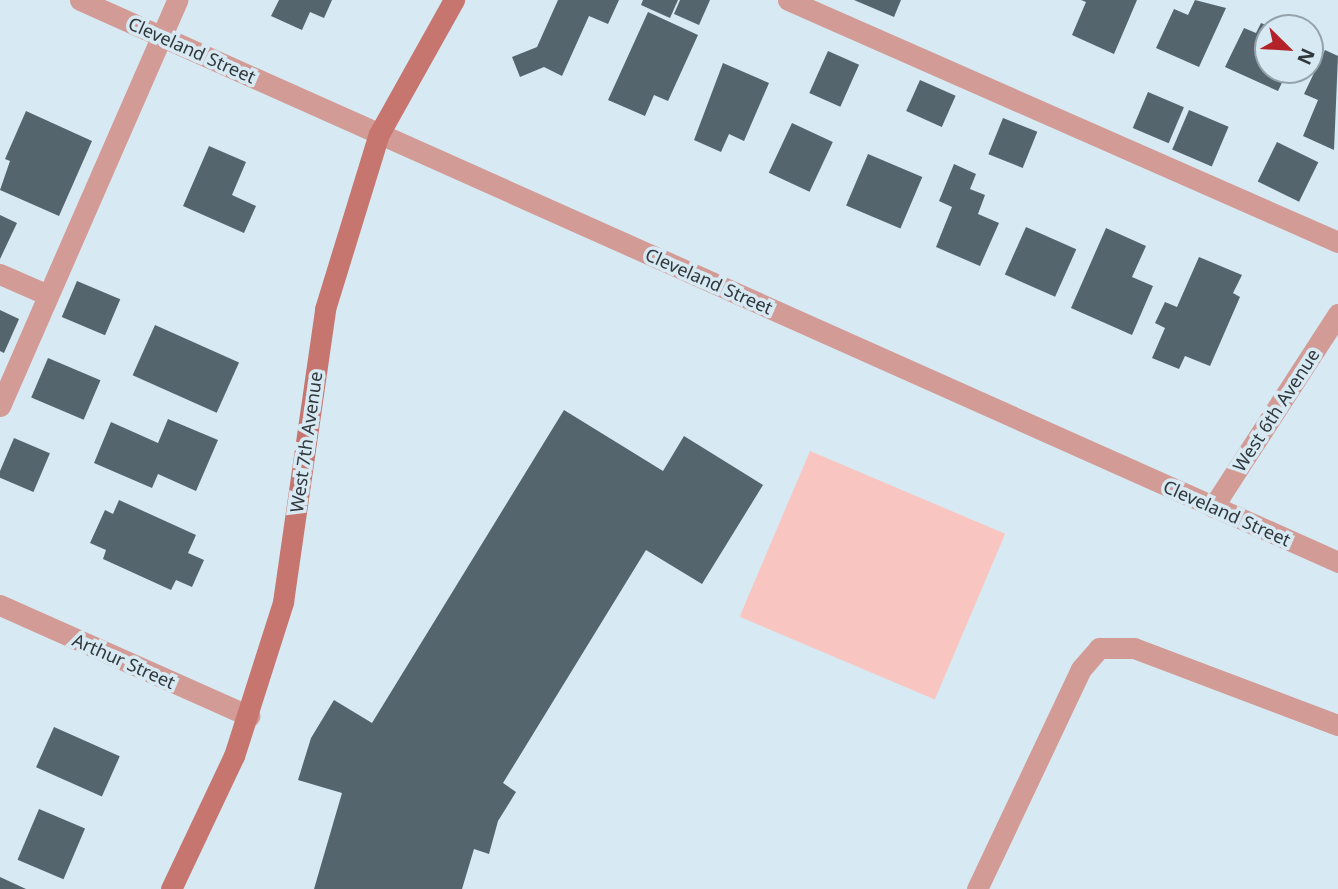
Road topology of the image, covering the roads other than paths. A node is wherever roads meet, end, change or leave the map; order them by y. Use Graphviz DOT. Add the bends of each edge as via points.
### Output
graph roads {
  1 [pos="80,0"];
  2 [pos="177,0"];
  3 [pos="454,0"];
  4 [pos="788,0"];
  5 [pos="161,36"];
  6 [pos="379,134"];
  7 [pos="1338,242"];
  8 [pos="0,274"];
  9 [pos="48,295"];
  10 [pos="1338,314"];
  11 [pos="0,406"];
  12 [pos="1213,507"];
  13 [pos="1338,562"];
  14 [pos="0,605"];
  15 [pos="248,716"];
  16 [pos="1338,726"];
  17 [pos="171,889"];
  18 [pos="977,889"];
  1 -- 5 [label="street, Cleveland Street"];
  2 -- 5 [label="street"];
  3 -- 6 [label="street, West 7th Avenue"];
  4 -- 7 [label="street"];
  5 -- 6 [label="street, Cleveland Street"];
  5 -- 9 [label="street"];
  6 -- 12 [label="street, Cleveland Street"];
  6 -- 15 [label="street, West 7th Avenue" via="325,309 283,602"];
  8 -- 9 [label="street"];
  9 -- 11 [label="street"];
  10 -- 12 [label="street, West 6th Avenue"];
  12 -- 13 [label="street, Cleveland Street"];
  14 -- 15 [label="street, Arthur Street"];
  15 -- 17 [label="street, West 7th Avenue"];
  16 -- 18 [label="street" via="1134,648 1099,648 1081,669"];
}
